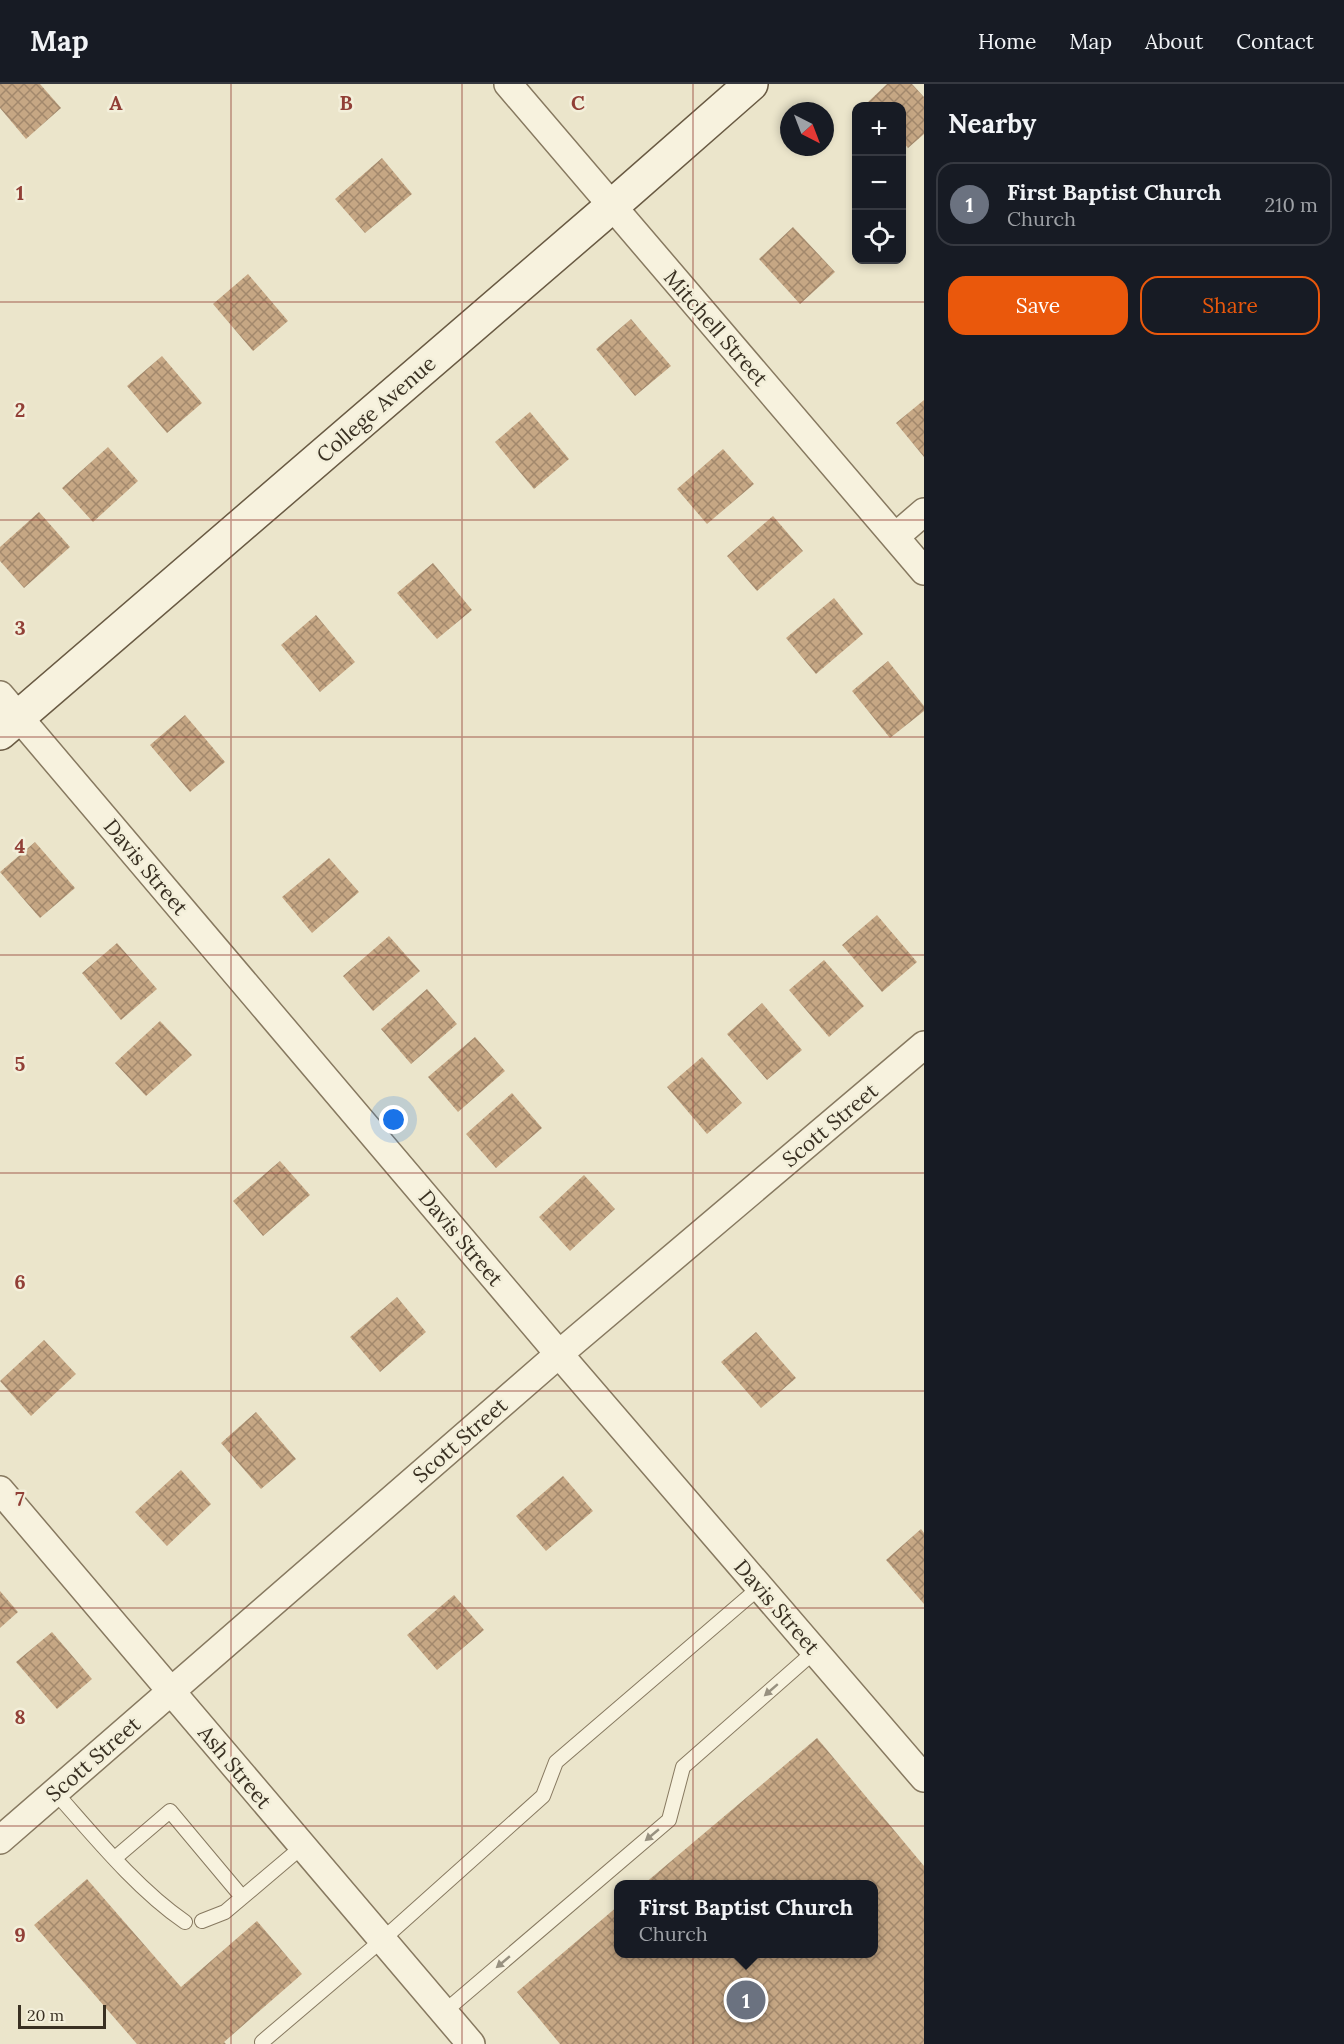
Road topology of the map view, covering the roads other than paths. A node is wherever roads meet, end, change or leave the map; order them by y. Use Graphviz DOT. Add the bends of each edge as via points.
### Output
graph roads {
  1 [pos="508,84"];
  2 [pos="751,84"];
  3 [pos="612,206"];
  4 [pos="924,512"];
  5 [pos="895,537"];
  6 [pos="924,571"];
  7 [pos="6,715"];
  8 [pos="924,1045"];
  9 [pos="559,1354"];
  10 [pos="0,1490"];
  11 [pos="760,1587"];
  12 [pos="815,1651"];
  13 [pos="171,1691"];
  14 [pos="924,1778"];
  15 [pos="55,1792"];
  16 [pos="0,1840"];
  17 [pos="303,1846"];
  18 [pos="115,1858"];
  19 [pos="242,1897"];
  20 [pos="202,1921"];
  21 [pos="185,1922"];
  22 [pos="382,1940"];
  23 [pos="444,2012"];
  24 [pos="262,2042"];
  25 [pos="471,2044"];
  1 -- 3 [label="street, Mitchell Street"];
  2 -- 3 [label="street, College Avenue"];
  3 -- 5 [label="street, Mitchell Street"];
  3 -- 7 [label="street, College Avenue"];
  4 -- 5 [label="street"];
  5 -- 6 [label="street, Mitchell Street"];
  7 -- 9 [label="street, Davis Street"];
  8 -- 9 [label="street, Scott Street"];
  9 -- 11 [label="street, Davis Street"];
  9 -- 13 [label="street, Scott Street"];
  10 -- 13 [label="street, Ash Street"];
  11 -- 12 [label="street, Davis Street"];
  11 -- 22 [label="lane" via="556,1762 543,1796"];
  12 -- 14 [label="street, Davis Street"];
  12 -- 23 [label="lane, one-way" via="683,1767 669,1820"];
  13 -- 15 [label="street, Scott Street"];
  13 -- 17 [label="street, Ash Street"];
  15 -- 16 [label="street, Scott Street"];
  15 -- 18 [label="lane"];
  17 -- 19 [label="lane"];
  17 -- 22 [label="street, Ash Street"];
  18 -- 19 [label="lane" via="170,1811"];
  18 -- 21 [label="lane" via="166,1909"];
  19 -- 20 [label="lane" via="225,1912"];
  22 -- 23 [label="street, Ash Street"];
  22 -- 24 [label="lane"];
  23 -- 25 [label="street, Ash Street"];
}
